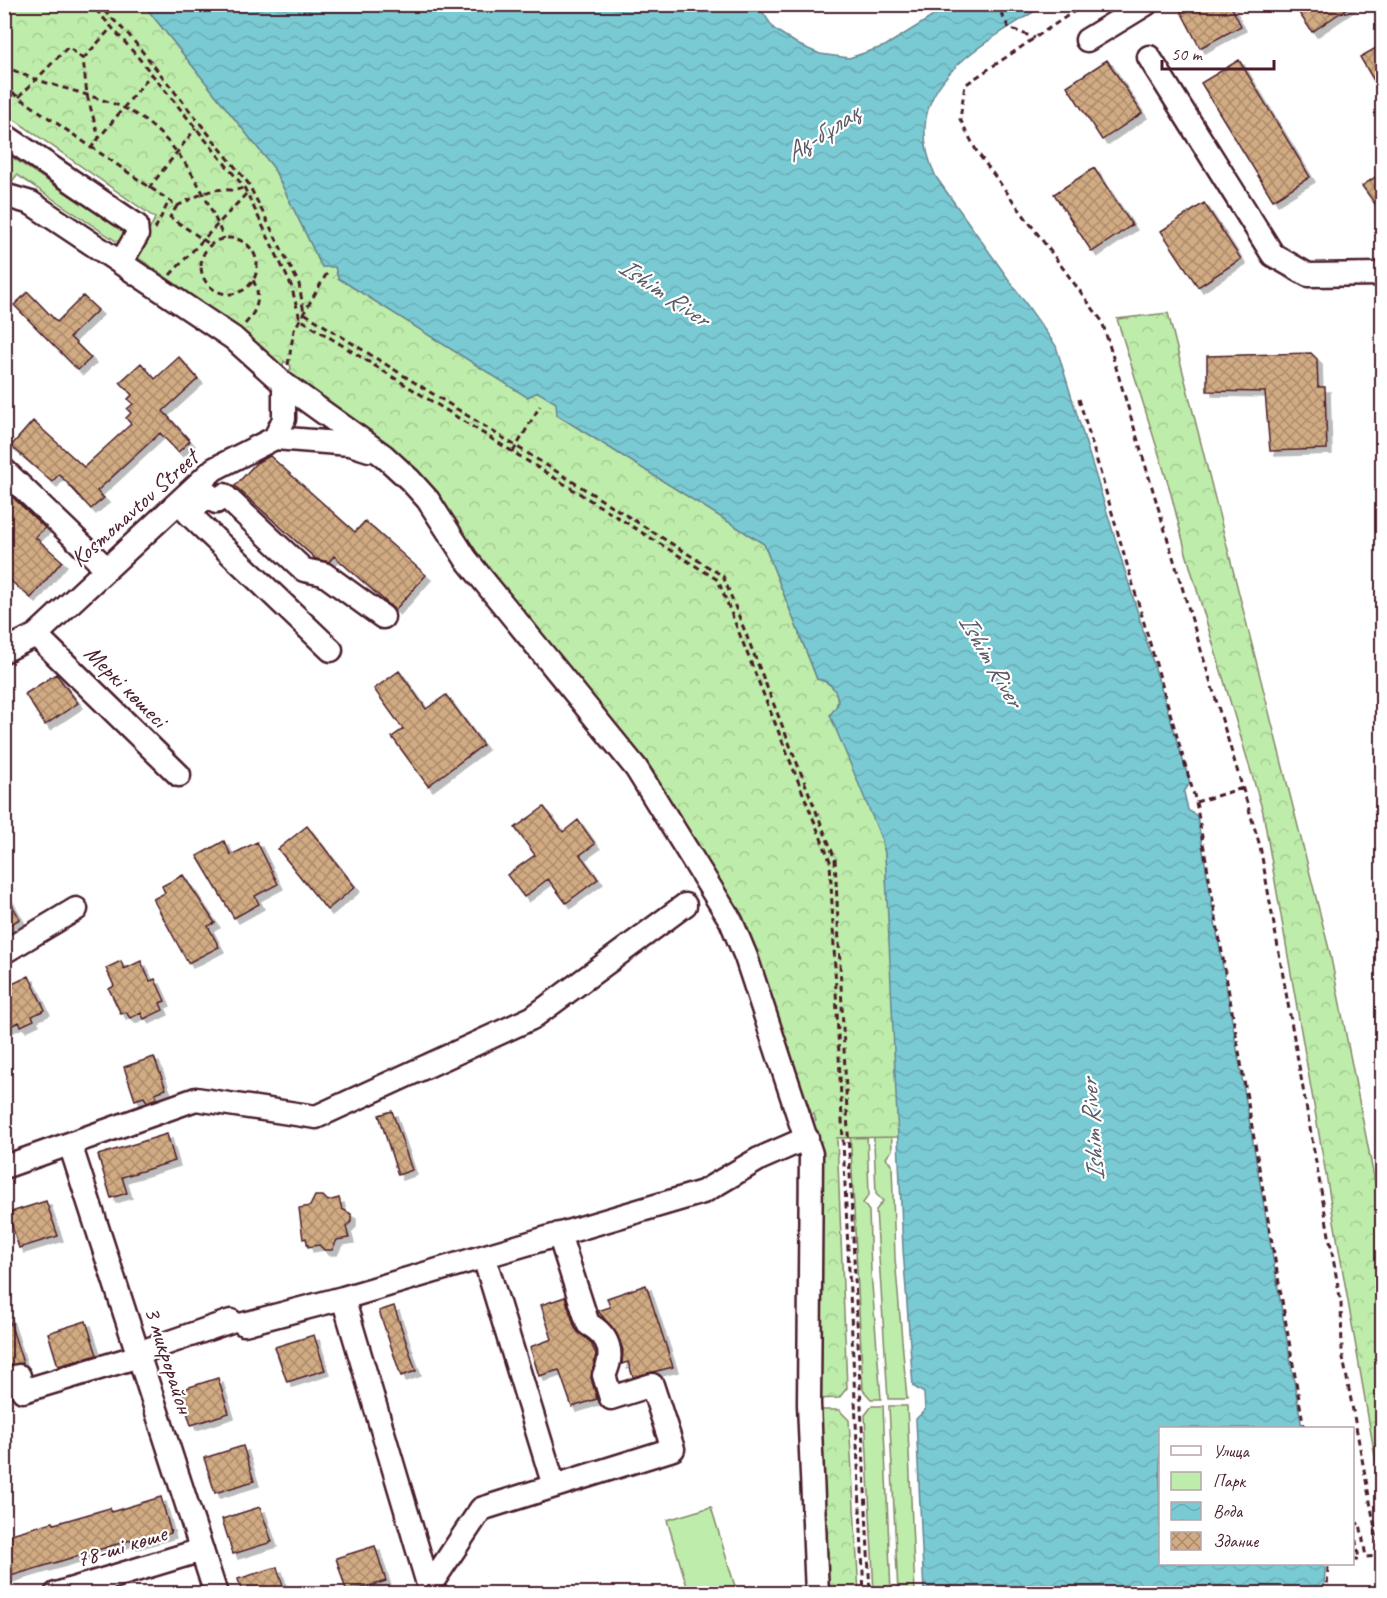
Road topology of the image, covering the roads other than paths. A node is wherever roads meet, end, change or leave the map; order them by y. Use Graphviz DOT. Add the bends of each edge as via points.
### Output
graph roads {
  1 [pos="1146,4"];
  2 [pos="1087,40"];
  3 [pos="1149,57"];
  4 [pos="4,135"];
  5 [pos="4,195"];
  6 [pos="121,262"];
  7 [pos="1383,274"];
  8 [pos="284,384"];
  9 [pos="275,438"];
  10 [pos="384,456"];
  11 [pos="4,470"];
  12 [pos="203,490"];
  13 [pos="107,569"];
  14 [pos="383,617"];
  15 [pos="36,635"];
  16 [pos="331,650"];
  17 [pos="4,651"];
  18 [pos="179,775"];
  19 [pos="685,905"];
  20 [pos="76,909"];
  21 [pos="4,952"];
  22 [pos="807,1138"];
  23 [pos="70,1144"];
  24 [pos="4,1167"];
  25 [pos="559,1234"];
  26 [pos="484,1257"];
  27 [pos="343,1298"];
  28 [pos="138,1354"];
  29 [pos="4,1380"];
  30 [pos="554,1486"];
  31 [pos="202,1550"];
  32 [pos="430,1590"];
  33 [pos="56,1593"];
  34 [pos="216,1593"];
  35 [pos="817,1593"];
  1 -- 2 [label="street"];
  3 -- 7 [label="street" via="1273,255 1308,275"];
  4 -- 6 [label="street" via="136,225 137,235"];
  5 -- 6 [label="street" via="31,203"];
  6 -- 8 [label="street" via="233,338"];
  8 -- 9 [label="street" via="284,419"];
  8 -- 10 [label="street"];
  9 -- 10 [label="street" via="350,444"];
  9 -- 12 [label="street, Kosmonavtov Street" via="214,469"];
  10 -- 22 [label="street" via="428,500 466,559 636,768 710,884 746,957"];
  11 -- 13 [label="street"];
  12 -- 13 [label="street, Kosmonavtov Street"];
  12 -- 14 [label="street" via="216,502 224,495 304,570 324,574"];
  12 -- 16 [label="street" via="189,514"];
  13 -- 15 [label="street, Kosmonavtov Street"];
  15 -- 17 [label="street, Kosmonavtov Street"];
  15 -- 18 [label="street, Меркі көшесі"];
  19 -- 23 [label="street" via="532,1018 316,1117 196,1099"];
  20 -- 21 [label="street"];
  22 -- 25 [label="street" via="759,1159 704,1192"];
  22 -- 35 [label="street" via="812,1171 808,1404"];
  23 -- 24 [label="street"];
  23 -- 28 [label="street, 3 микрорайон"];
  25 -- 26 [label="street"];
  25 -- 30 [label="street" via="588,1324 606,1339 610,1352 604,1375 611,1398 652,1385 673,1449"];
  26 -- 27 [label="street"];
  26 -- 30 [label="street"];
  27 -- 28 [label="street" via="238,1323"];
  27 -- 32 [label="street"];
  28 -- 29 [label="street" via="23,1391 19,1376"];
  28 -- 31 [label="street, 3 микрорайон"];
  30 -- 32 [label="street" via="481,1509"];
  31 -- 33 [label="street, 78-ші көше"];
  31 -- 34 [label="street, 3 микрорайон"];
}
